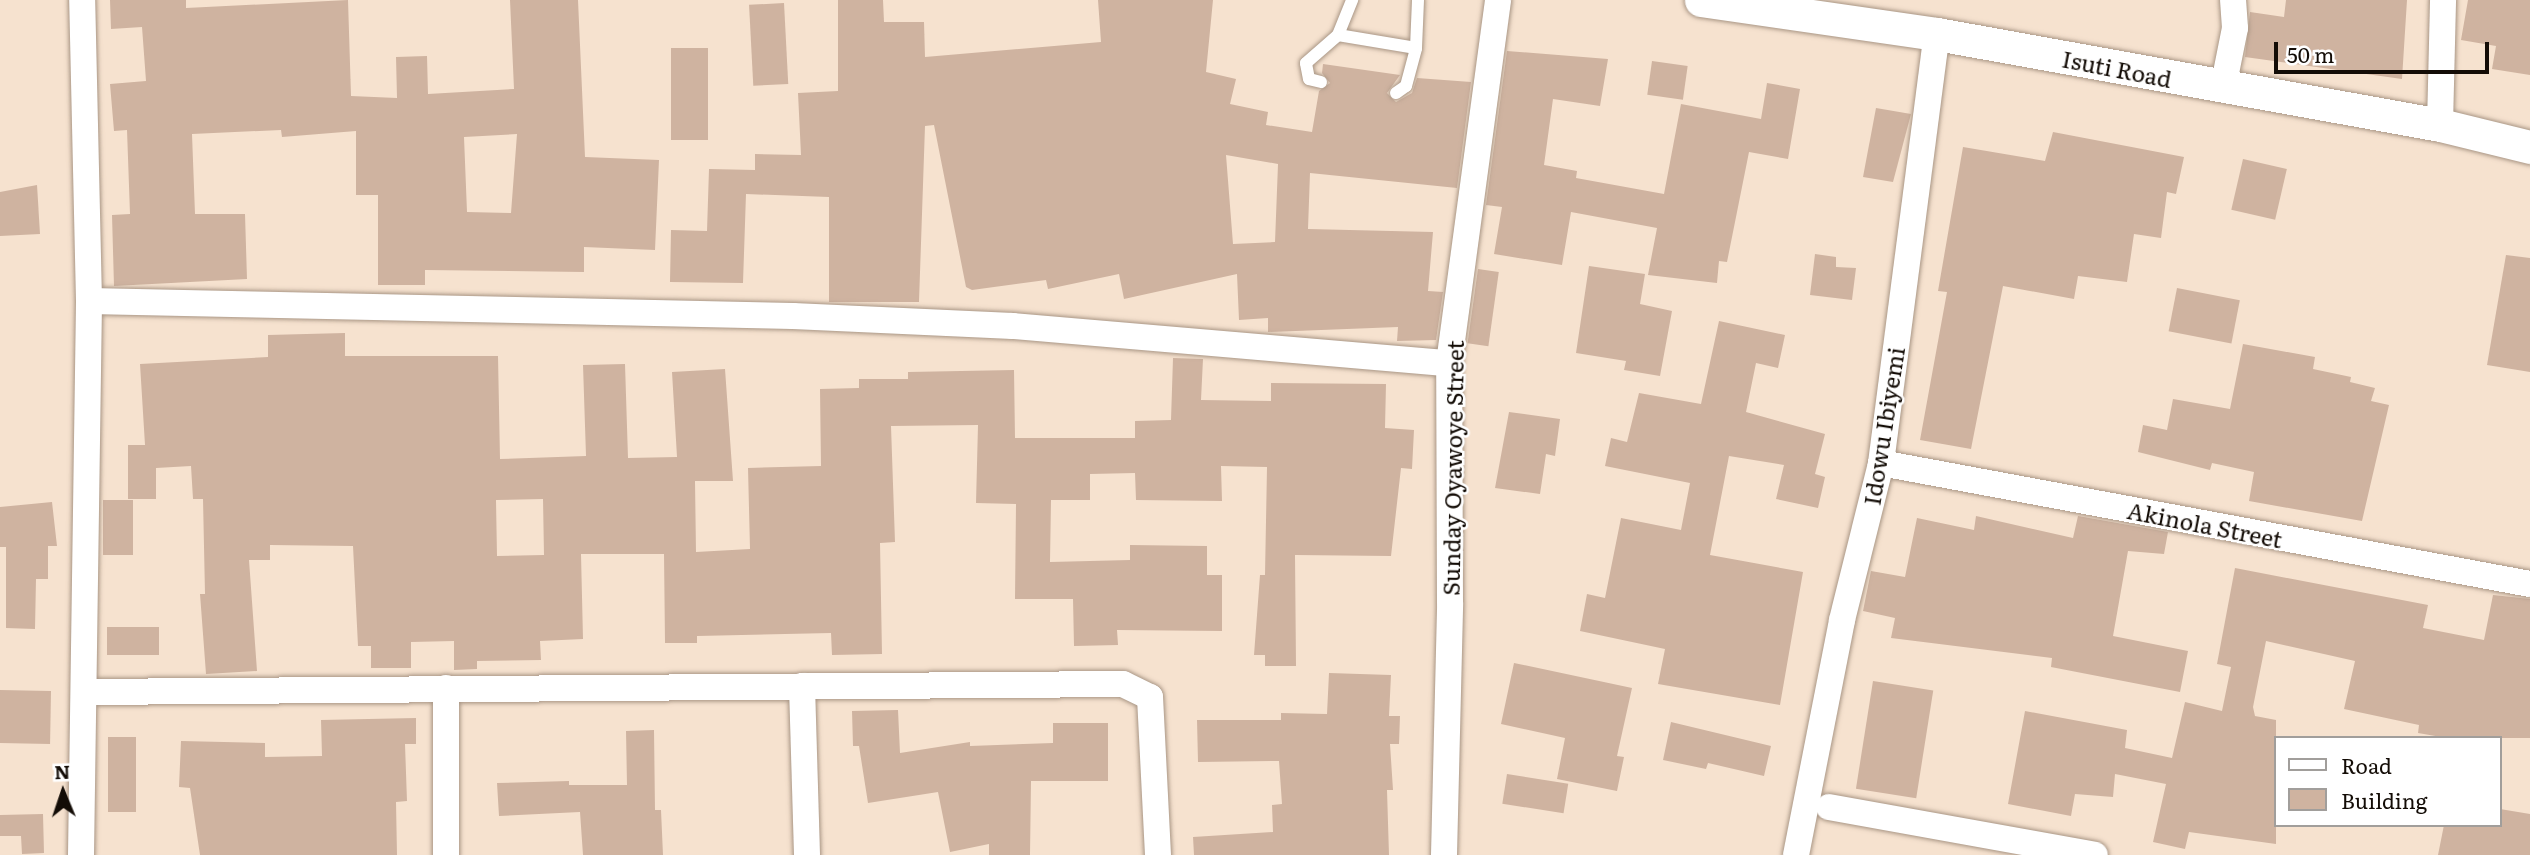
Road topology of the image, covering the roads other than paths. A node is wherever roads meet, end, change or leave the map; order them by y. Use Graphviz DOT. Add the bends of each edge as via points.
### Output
graph roads {
  1 [pos="82,0"];
  2 [pos="1352,0"];
  3 [pos="1418,0"];
  4 [pos="1498,0"];
  5 [pos="1701,0"];
  6 [pos="2233,0"];
  7 [pos="2442,0"];
  8 [pos="1937,34"];
  9 [pos="1338,35"];
  10 [pos="1416,48"];
  11 [pos="1321,82"];
  12 [pos="2223,88"];
  13 [pos="1396,93"];
  14 [pos="2440,125"];
  15 [pos="2530,147"];
  16 [pos="89,301"];
  17 [pos="1449,363"];
  18 [pos="1881,463"];
  19 [pos="2530,584"];
  20 [pos="802,686"];
  21 [pos="446,688"];
  22 [pos="84,692"];
  23 [pos="1829,807"];
  24 [pos="81,855"];
  25 [pos="446,855"];
  26 [pos="807,855"];
  27 [pos="1158,855"];
  28 [pos="1444,855"];
  29 [pos="1797,855"];
  30 [pos="2095,855"];
  1 -- 16 [label="street"];
  2 -- 9 [label="lane"];
  3 -- 10 [label="lane"];
  4 -- 17 [label="street, Sunday Oyawoye Street"];
  5 -- 8 [label="street, Isuti Road"];
  6 -- 12 [label="street" via="2235,27"];
  7 -- 14 [label="street"];
  8 -- 12 [label="street, Isuti Road"];
  8 -- 18 [label="street, Idowu Ibiyemi"];
  9 -- 10 [label="lane"];
  9 -- 11 [label="lane" via="1307,63 1308,79"];
  10 -- 13 [label="lane" via="1406,86"];
  12 -- 14 [label="street, Isuti Road"];
  14 -- 15 [label="street, Isuti Road"];
  16 -- 17 [label="street" via="820,317 1013,326"];
  16 -- 22 [label="street"];
  17 -- 28 [label="street, Sunday Oyawoye Street"];
  18 -- 19 [label="street, Akinola Street"];
  18 -- 29 [label="street, Idowu Ibiyemi" via="1842,620"];
  20 -- 21 [label="street"];
  20 -- 26 [label="street"];
  20 -- 27 [label="street" via="1123,684 1150,697"];
  21 -- 22 [label="street"];
  21 -- 25 [label="street"];
  22 -- 24 [label="street"];
  23 -- 30 [label="street"];
}
